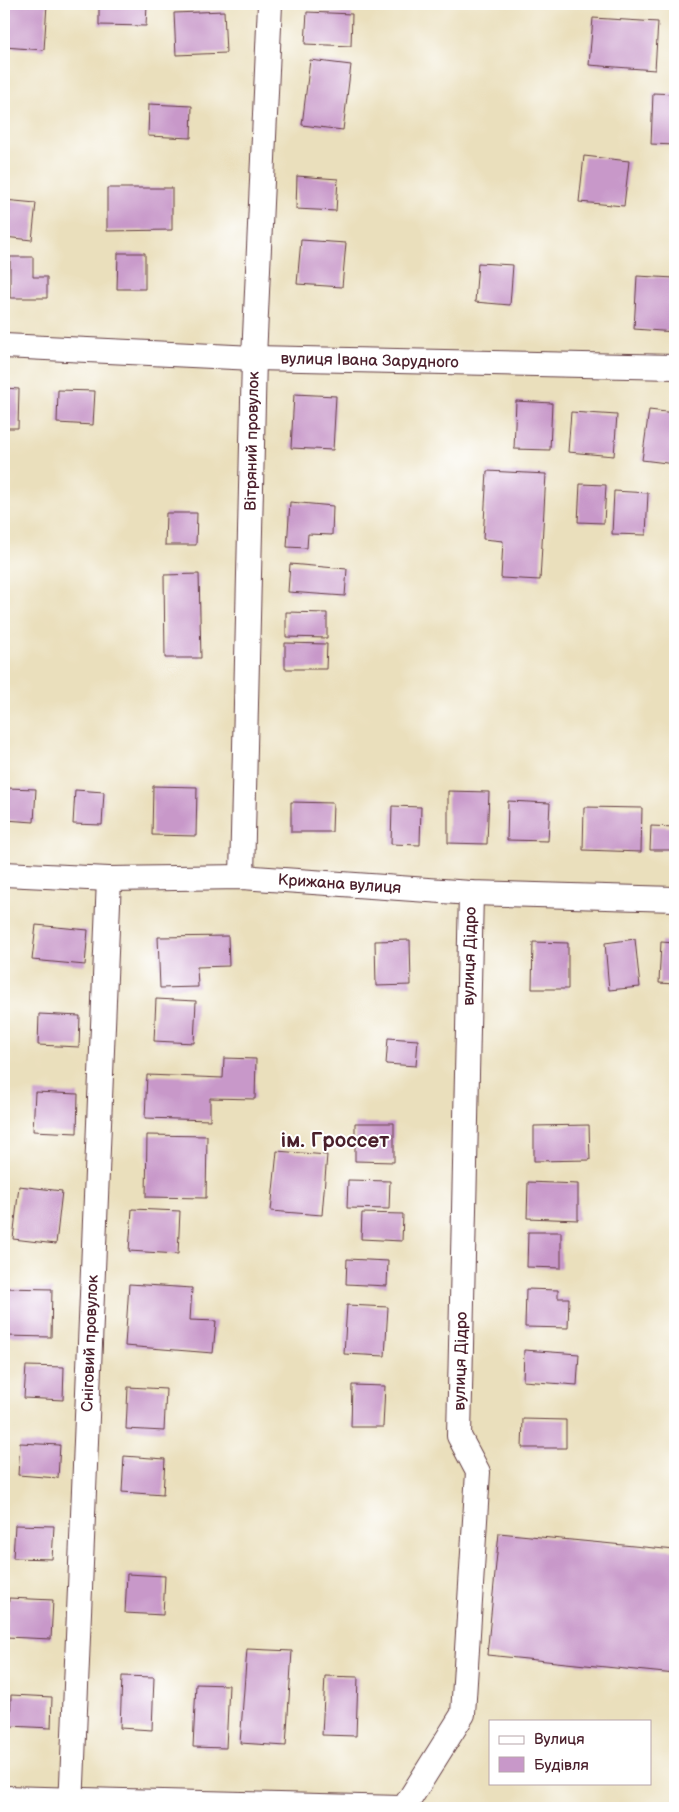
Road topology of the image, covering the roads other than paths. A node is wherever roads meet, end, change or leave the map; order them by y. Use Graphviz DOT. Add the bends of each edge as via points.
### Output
graph roads {
  1 [pos="270,4"];
  2 [pos="4,346"];
  3 [pos="254,358"];
  4 [pos="675,367"];
  5 [pos="4,874"];
  6 [pos="242,877"];
  7 [pos="109,879"];
  8 [pos="471,893"];
  9 [pos="675,899"];
  10 [pos="4,1798"];
  11 [pos="72,1805"];
  12 [pos="403,1808"];
  1 -- 3 [label="street, Вітряний провулок"];
  2 -- 3 [label="street, вулиця Івана Зарудного"];
  3 -- 4 [label="street, вулиця Івана Зарудного"];
  3 -- 6 [label="street, Вітряний провулок"];
  5 -- 7 [label="street, Крижана вулиця"];
  6 -- 7 [label="street, Крижана вулиця"];
  6 -- 8 [label="street, Крижана вулиця"];
  7 -- 11 [label="street, Сніговий провулок"];
  8 -- 9 [label="street, Крижана вулиця"];
  8 -- 12 [label="street, вулиця Дідро" via="459,1436 478,1472 463,1714"];
  10 -- 11 [label="street"];
  11 -- 12 [label="street"];
}
